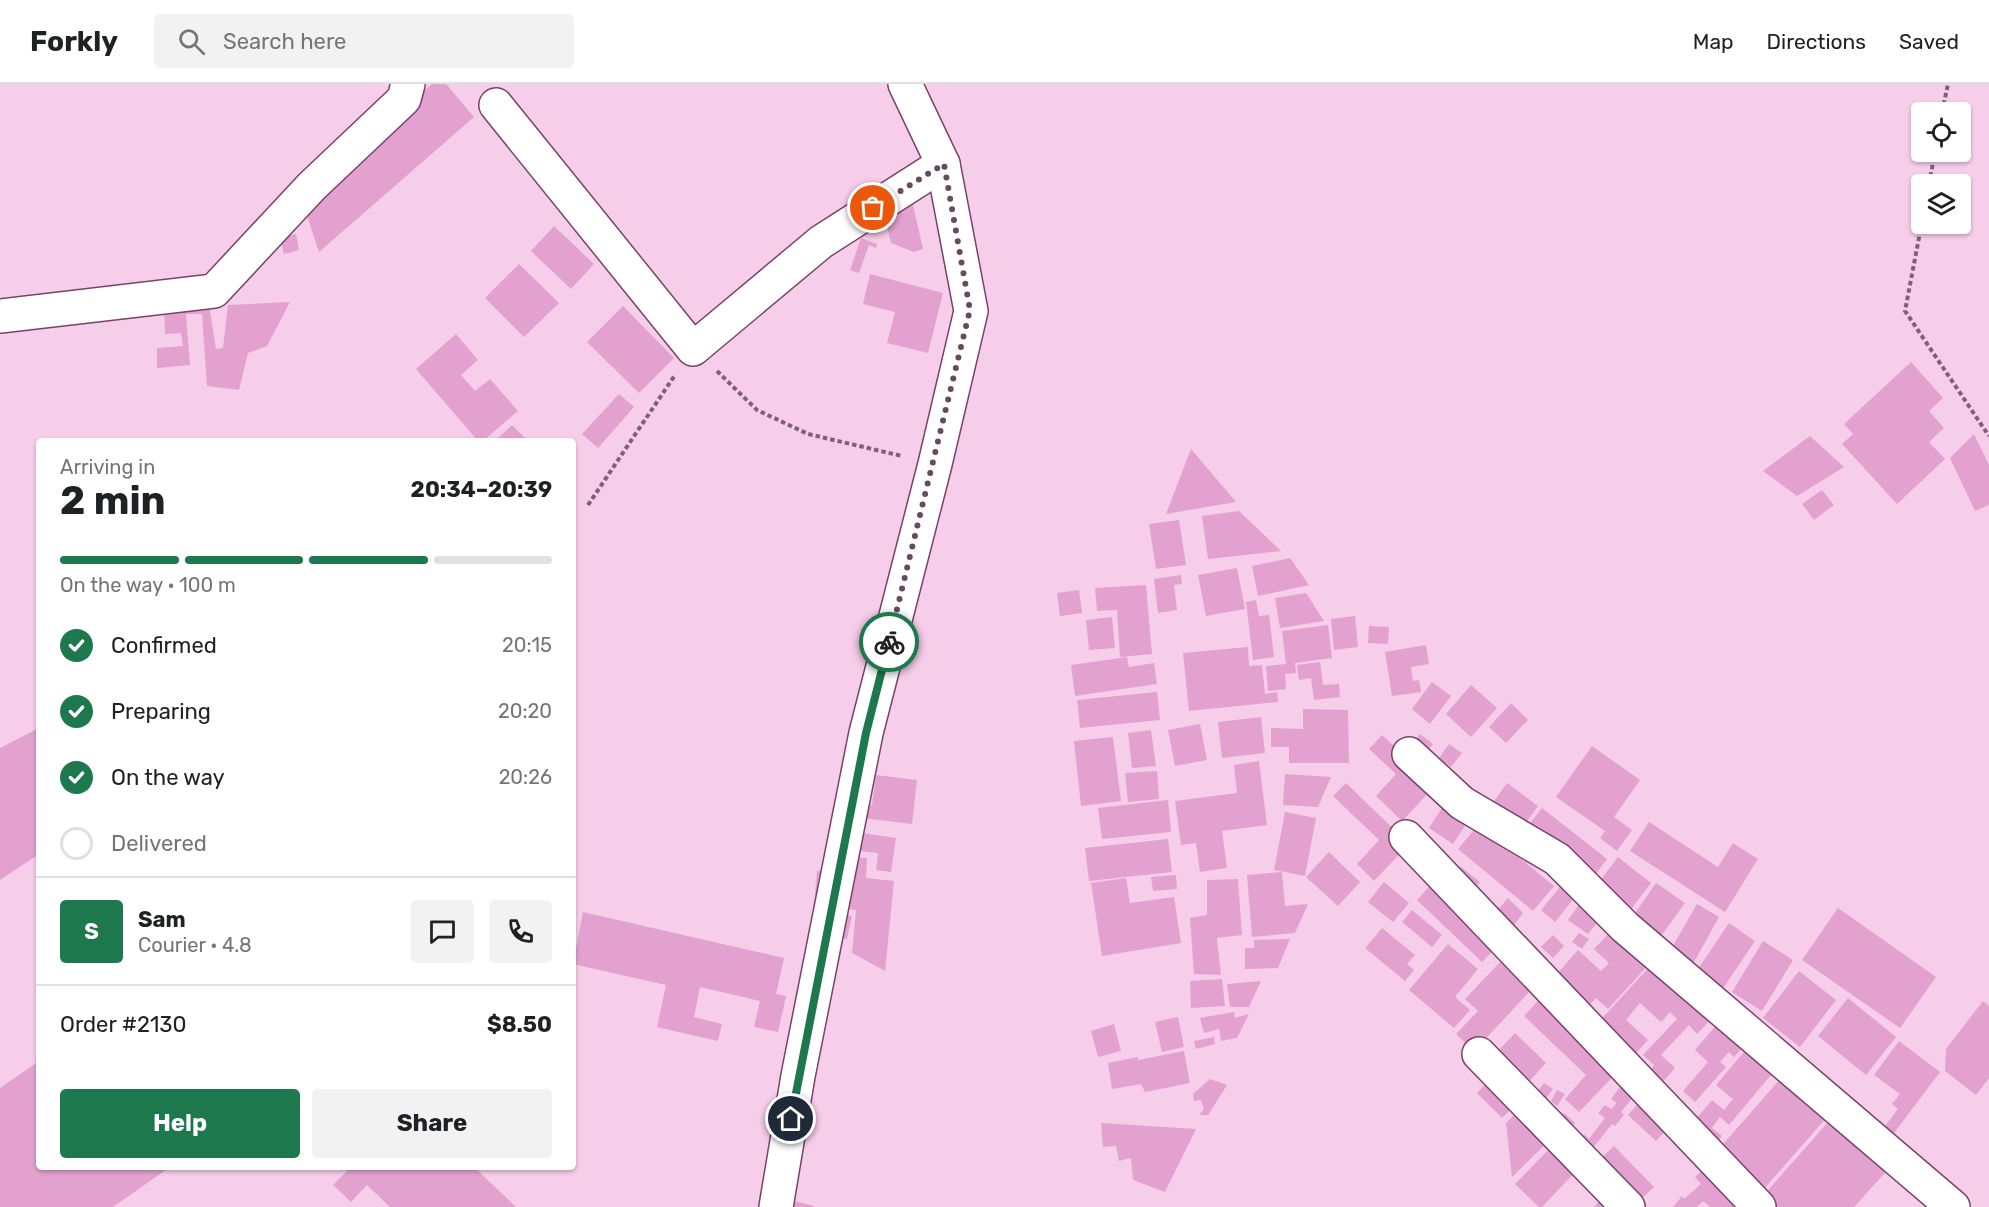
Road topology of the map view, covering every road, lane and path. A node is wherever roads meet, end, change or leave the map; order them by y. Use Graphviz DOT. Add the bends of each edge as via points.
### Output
graph roads {
  1 [pos="408,84"];
  2 [pos="905,84"];
  3 [pos="1948,84"];
  4 [pos="1944,102"];
  5 [pos="496,105"];
  6 [pos="944,164"];
  7 [pos="1920,234"];
  8 [pos="0,316"];
  9 [pos="693,349"];
  10 [pos="1989,436"];
  11 [pos="934,464"];
  12 [pos="588,506"];
  13 [pos="1409,753"];
  14 [pos="1406,837"];
  15 [pos="1479,1054"];
  16 [pos="776,1207"];
  17 [pos="1628,1207"];
  18 [pos="1759,1207"];
  19 [pos="1953,1207"];
  1 -- 8 [label="street" via="404,99 312,186 214,291"];
  2 -- 6 [label="street"];
  3 -- 4 [label="path"];
  5 -- 9 [label="street"];
  6 -- 9 [label="street" via="821,242"];
  6 -- 11 [label="street" via="970,310"];
  7 -- 10 [label="path" via="1905,312"];
  9 -- 11 [label="path" via="758,410 808,434"];
  9 -- 12 [label="path"];
  11 -- 16 [label="street" via="866,733"];
  13 -- 19 [label="street" via="1462,804 1557,859 1625,927"];
  14 -- 18 [label="street"];
  15 -- 17 [label="street"];
}
